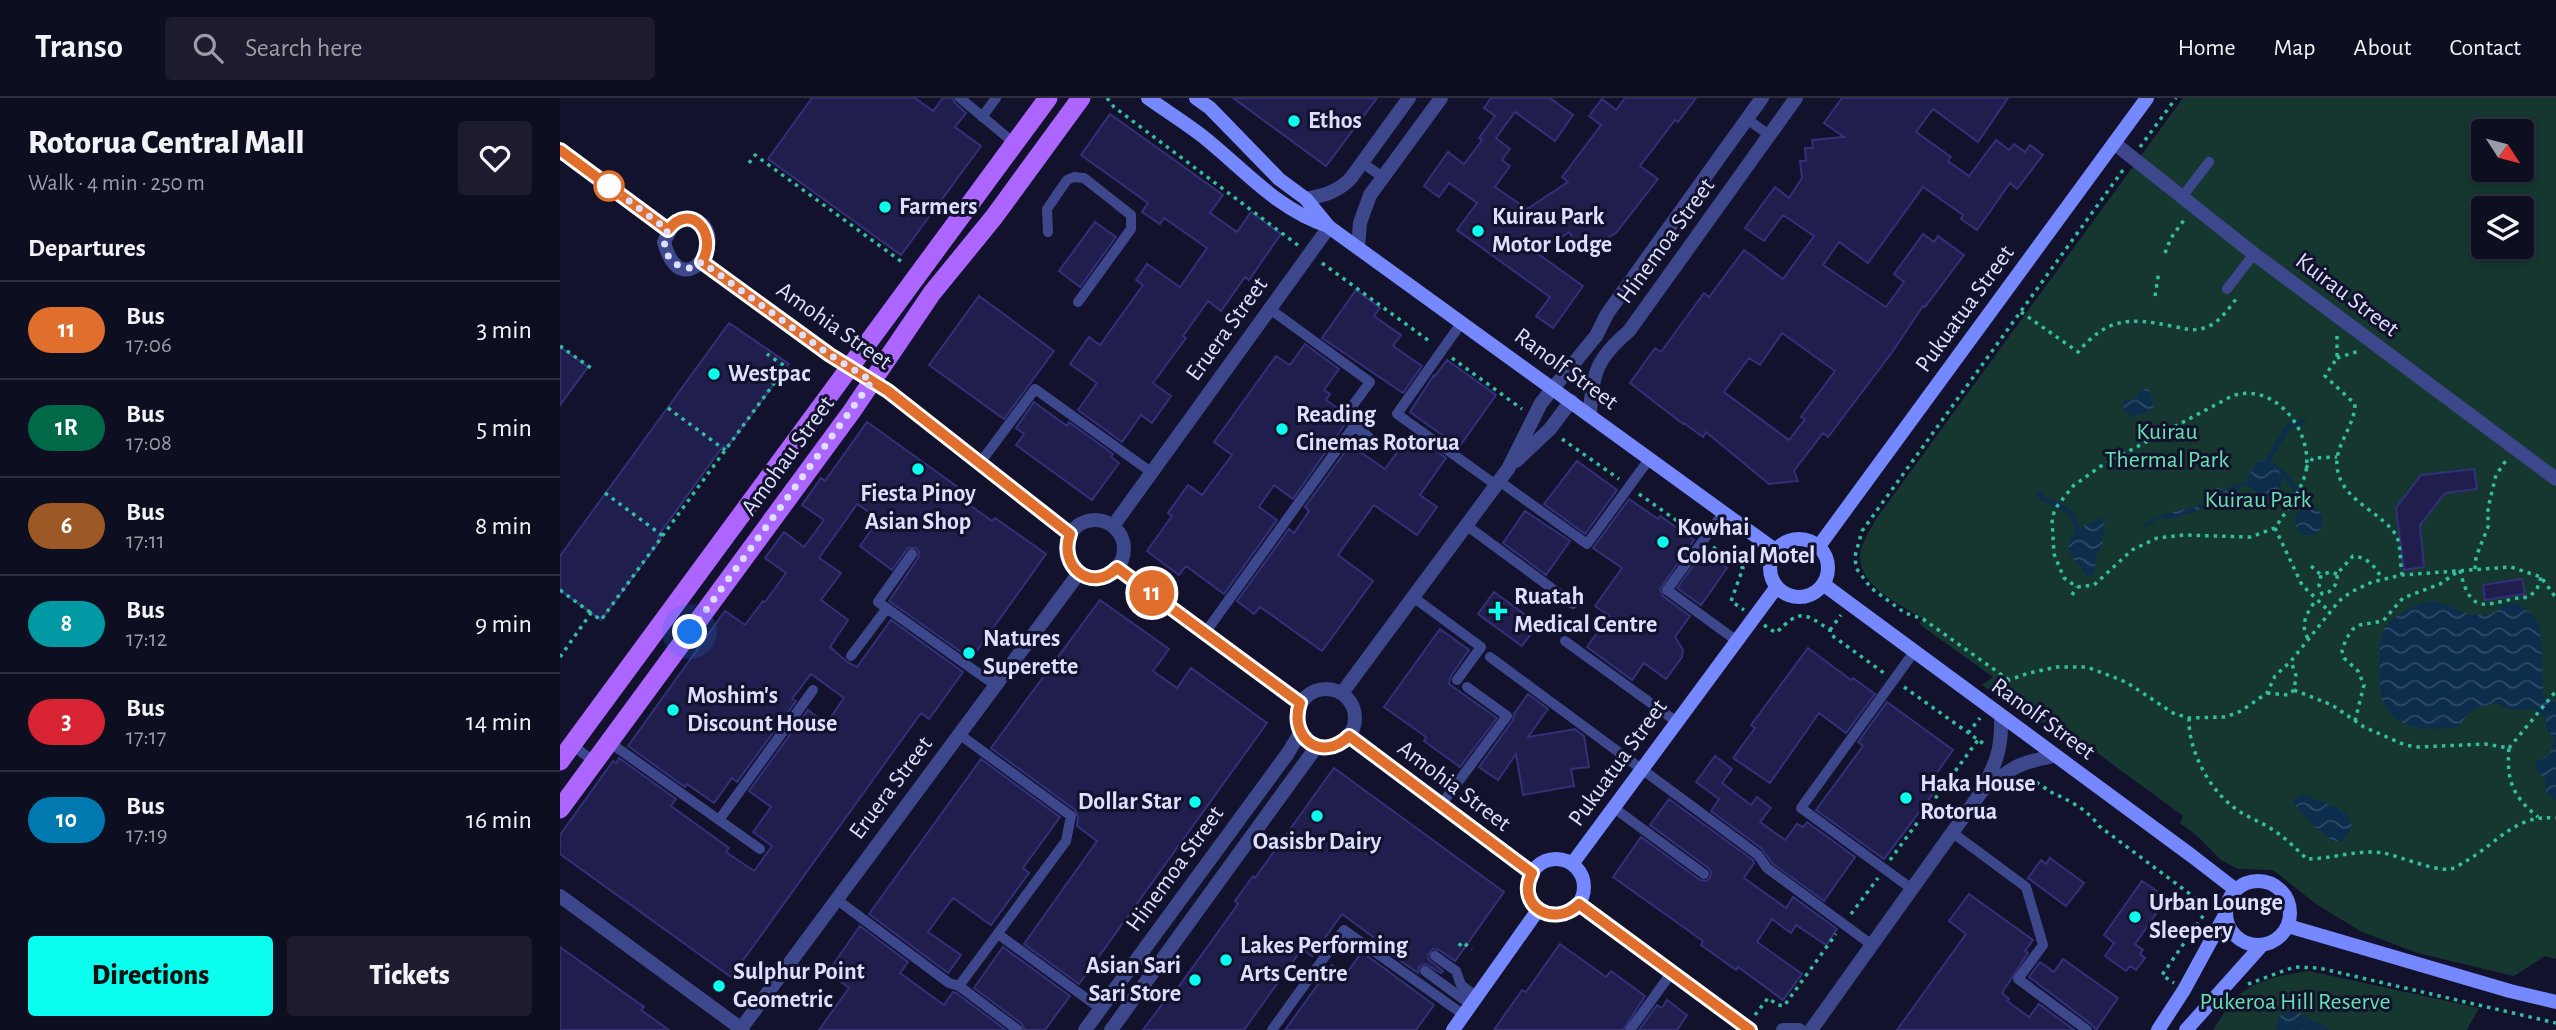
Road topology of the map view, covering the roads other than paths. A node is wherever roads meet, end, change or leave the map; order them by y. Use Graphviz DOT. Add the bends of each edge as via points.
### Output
graph roads {
  1 [pos="960,98"];
  2 [pos="996,98"];
  3 [pos="1048,98"];
  4 [pos="1081,98"];
  5 [pos="1147,98"];
  6 [pos="1196,98"];
  7 [pos="1409,98"];
  8 [pos="1441,98"];
  9 [pos="1762,98"];
  10 [pos="1796,98"];
  11 [pos="2147,98"];
  12 [pos="982,117"];
  13 [pos="1747,119"];
  14 [pos="1769,135"];
  15 [pos="1014,143"];
  16 [pos="2114,143"];
  17 [pos="560,150"];
  18 [pos="2209,162"];
  19 [pos="1362,163"];
  20 [pos="1383,177"];
  21 [pos="2182,197"];
  22 [pos="1306,199"];
  23 [pos="1329,227"];
  24 [pos="668,230"];
  25 [pos="1048,232"];
  26 [pos="1358,248"];
  27 [pos="2254,254"];
  28 [pos="702,262"];
  29 [pos="2227,289"];
  30 [pos="1078,302"];
  31 [pos="1270,309"];
  32 [pos="1462,322"];
  33 [pos="1596,336"];
  34 [pos="1611,346"];
  35 [pos="849,367"];
  36 [pos="872,381"];
  37 [pos="1553,388"];
  38 [pos="1571,401"];
  39 [pos="1353,405"];
  40 [pos="1590,414"];
  41 [pos="1369,437"];
  42 [pos="1650,458"];
  43 [pos="980,463"];
  44 [pos="1152,472"];
  45 [pos="1501,478"];
  46 [pos="2556,479"];
  47 [pos="1724,512"];
  48 [pos="1466,525"];
  49 [pos="1112,526"];
  50 [pos="1070,534"];
  51 [pos="1819,546"];
  52 [pos="1775,550"];
  53 [pos="912,554"];
  54 [pos="1117,568"];
  55 [pos="1079,573"];
  56 [pos="1823,584"];
  57 [pos="1776,587"];
  58 [pos="1413,597"];
  59 [pos="1573,604"];
  60 [pos="887,608"];
  61 [pos="1205,633"];
  62 [pos="1565,640"];
  63 [pos="1737,641"];
  64 [pos="1914,652"];
  65 [pos="851,656"];
  66 [pos="1490,657"];
  67 [pos="1457,680"];
  68 [pos="995,685"];
  69 [pos="1467,687"];
  70 [pos="813,690"];
  71 [pos="1342,693"];
  72 [pos="1300,703"];
  73 [pos="2001,717"];
  74 [pos="1677,722"];
  75 [pos="1300,733"];
  76 [pos="959,734"];
  77 [pos="1349,736"];
  78 [pos="609,742"];
  79 [pos="572,745"];
  80 [pos="1317,746"];
  81 [pos="2054,756"];
  82 [pos="560,761"];
  83 [pos="594,762"];
  84 [pos="1642,769"];
  85 [pos="1983,792"];
  86 [pos="1441,804"];
  87 [pos="1614,808"];
  88 [pos="560,809"];
  89 [pos="719,820"];
  90 [pos="1953,833"];
  91 [pos="760,849"];
  92 [pos="1572,864"];
  93 [pos="1532,873"];
  94 [pos="1704,874"];
  95 [pos="1912,889"];
  96 [pos="2236,890"];
  97 [pos="1188,891"];
  98 [pos="560,896"];
  99 [pos="836,900"];
  100 [pos="1205,903"];
  101 [pos="1579,904"];
  102 [pos="1538,910"];
  103 [pos="2226,913"];
  104 [pos="2288,926"];
  105 [pos="998,934"];
  106 [pos="1872,945"];
  107 [pos="2262,945"];
  108 [pos="1435,956"];
  109 [pos="1424,971"];
  110 [pos="1672,972"];
  111 [pos="959,986"];
  112 [pos="2556,1002"];
  113 [pos="1471,1006"];
  114 [pos="1101,1009"];
  115 [pos="741,1029"];
  116 [pos="1018,1030"];
  117 [pos="1085,1030"];
  118 [pos="1111,1030"];
  119 [pos="1272,1030"];
  120 [pos="1453,1030"];
  121 [pos="1630,1030"];
  122 [pos="1750,1030"];
  123 [pos="1783,1030"];
  124 [pos="1799,1030"];
  125 [pos="1811,1030"];
  126 [pos="2087,1030"];
  127 [pos="2158,1030"];
  128 [pos="2186,1030"];
  1 -- 12 [label="lane"];
  2 -- 12 [label="lane"];
  3 -- 15 [label="main road, Amohau Street"];
  4 -- 36 [label="main road, Amohau Street" via="932,293"];
  5 -- 23 [label="main road, Ranolf Street" via="1202,135 1283,205"];
  6 -- 22 [label="main road, Ranolf Street" via="1279,179"];
  7 -- 19 [label="street"];
  8 -- 20 [label="street"];
  9 -- 13 [label="street, Hinemoa Street"];
  10 -- 14 [label="street, Hinemoa Street"];
  11 -- 16 [label="main road, Pukuatua Street"];
  12 -- 15 [label="lane"];
  13 -- 14 [label="lane"];
  13 -- 33 [label="street, Hinemoa Street" via="1607,314"];
  14 -- 34 [label="street, Hinemoa Street" via="1629,331"];
  15 -- 35 [label="main road, Amohau Street"];
  16 -- 21 [label="street, Kuirau Street"];
  16 -- 51 [label="main road, Pukuatua Street"];
  17 -- 24 [label="street"];
  18 -- 21 [label="lane"];
  19 -- 20 [label="lane"];
  19 -- 22 [label="street" via="1342,187"];
  20 -- 26 [label="street" via="1364,208"];
  21 -- 27 [label="street, Kuirau Street"];
  22 -- 23 [label="main road, Ranolf Street"];
  23 -- 26 [label="main road, Ranolf Street"];
  23 -- 31 [label="street, Eruera Street"];
  24 -- 28 [label="street" via="664,242 671,261 686,269"];
  24 -- 28 [label="street" via="683,218 699,224 708,238"];
  25 -- 30 [label="lane" via="1047,209 1074,177 1084,178 1131,215 1132,229"];
  26 -- 32 [label="main road, Ranolf Street"];
  27 -- 29 [label="lane"];
  27 -- 46 [label="street, Kuirau Street"];
  28 -- 35 [label="street, Amohia Street"];
  31 -- 39 [label="lane" via="1370,382"];
  31 -- 44 [label="street, Eruera Street"];
  32 -- 37 [label="main road, Ranolf Street"];
  32 -- 45 [label="lane" via="1397,414"];
  33 -- 34 [label="lane"];
  33 -- 37 [label="street, Hinemoa Street"];
  34 -- 40 [label="street, Hinemoa Street" via="1593,378"];
  35 -- 36 [label="street, Amohia Street"];
  35 -- 79 [label="main road, Amohau Street"];
  36 -- 43 [label="street, Amohia Street"];
  36 -- 78 [label="main road, Amohau Street"];
  37 -- 38 [label="main road, Ranolf Street"];
  37 -- 45 [label="street, Hinemoa Street"];
  38 -- 40 [label="main road, Ranolf Street"];
  38 -- 45 [label="street, Hinemoa Street"];
  40 -- 42 [label="main road, Ranolf Street"];
  41 -- 61 [label="lane" via="1354,426"];
  42 -- 45 [label="lane" via="1587,544"];
  42 -- 47 [label="main road, Ranolf Street"];
  43 -- 44 [label="lane" via="1035,389"];
  43 -- 50 [label="street, Amohia Street"];
  44 -- 49 [label="street, Eruera Street"];
  45 -- 48 [label="street, Hinemoa Street"];
  47 -- 52 [label="main road, Ranolf Street"];
  47 -- 63 [label="lane" via="1667,590"];
  48 -- 58 [label="street, Hinemoa Street"];
  48 -- 59 [label="lane"];
  49 -- 50 [label="street" via="1098,520 1084,522"];
  49 -- 54 [label="street" via="1123,540 1124,553"];
  50 -- 55 [label="street" via="1067,557"];
  51 -- 52 [label="main road" via="1795,539"];
  51 -- 56 [label="main road" via="1828,565"];
  52 -- 57 [label="main road" via="1769,568"];
  53 -- 60 [label="lane" via="878,601"];
  54 -- 55 [label="street" via="1099,578"];
  54 -- 61 [label="street"];
  55 -- 68 [label="street, Eruera Street"];
  56 -- 57 [label="main road" via="1803,597 1786,595"];
  56 -- 64 [label="main road, Ranolf Street"];
  57 -- 63 [label="main road, Pukuatua Street"];
  58 -- 67 [label="lane" via="1481,647"];
  58 -- 71 [label="street, Hinemoa Street"];
  60 -- 65 [label="lane"];
  60 -- 68 [label="lane"];
  61 -- 72 [label="street"];
  62 -- 74 [label="lane"];
  63 -- 74 [label="main road, Pukuatua Street"];
  64 -- 73 [label="main road, Ranolf Street"];
  64 -- 95 [label="lane" via="1801,808"];
  66 -- 84 [label="lane"];
  68 -- 76 [label="street, Eruera Street"];
  69 -- 86 [label="lane" via="1507,716"];
  70 -- 89 [label="lane"];
  71 -- 72 [label="street" via="1315,690"];
  71 -- 77 [label="street" via="1355,713"];
  72 -- 75 [label="street"];
  73 -- 81 [label="main road, Ranolf Street"];
  73 -- 85 [label="street" via="1999,755"];
  74 -- 84 [label="main road, Pukuatua Street"];
  75 -- 80 [label="street"];
  75 -- 97 [label="street, Hinemoa Street"];
  76 -- 99 [label="street, Eruera Street"];
  76 -- 105 [label="lane" via="1071,816 1066,841"];
  77 -- 80 [label="street" via="1335,746"];
  77 -- 86 [label="street, Amohia Street"];
  78 -- 83 [label="main road, Amohau Street"];
  78 -- 89 [label="lane"];
  79 -- 82 [label="main road, Amohau Street"];
  79 -- 83 [label="lane"];
  80 -- 100 [label="street, Hinemoa Street"];
  81 -- 85 [label="street" via="2013,766"];
  81 -- 96 [label="main road, Ranolf Street"];
  83 -- 88 [label="main road, Amohau Street"];
  84 -- 87 [label="main road, Pukuatua Street"];
  84 -- 106 [label="lane"];
  85 -- 90 [label="street"];
  86 -- 93 [label="street, Amohia Street"];
  87 -- 92 [label="main road, Pukuatua Street"];
  87 -- 94 [label="lane"];
  89 -- 91 [label="lane"];
  90 -- 95 [label="street"];
  90 -- 126 [label="lane" via="2026,887 2043,945 2018,979"];
  92 -- 93 [label="main road" via="1555,859"];
  92 -- 101 [label="main road" via="1584,882"];
  93 -- 102 [label="main road" via="1528,893"];
  95 -- 106 [label="street"];
  96 -- 103 [label="main road"];
  96 -- 104 [label="main road" via="2255,881 2276,886 2289,904"];
  97 -- 100 [label="lane"];
  97 -- 114 [label="street, Hinemoa Street"];
  98 -- 115 [label="street"];
  99 -- 111 [label="lane"];
  99 -- 115 [label="street, Eruera Street"];
  100 -- 118 [label="street, Hinemoa Street"];
  101 -- 102 [label="main road" via="1565,915"];
  101 -- 110 [label="street"];
  102 -- 113 [label="main road"];
  103 -- 107 [label="main road" via="2232,932 2241,940"];
  103 -- 127 [label="main road"];
  104 -- 107 [label="main road" via="2273,942"];
  104 -- 112 [label="main road"];
  105 -- 111 [label="lane"];
  105 -- 114 [label="lane"];
  106 -- 125 [label="street"];
  107 -- 128 [label="main road"];
  108 -- 113 [label="lane" via="1456,971"];
  109 -- 113 [label="lane"];
  110 -- 121 [label="lane"];
  110 -- 122 [label="street"];
  111 -- 116 [label="lane"];
  113 -- 119 [label="lane" via="1344,930"];
  113 -- 120 [label="main road"];
  114 -- 117 [label="street, Hinemoa Street"];
  123 -- 124 [label="street"];
}
